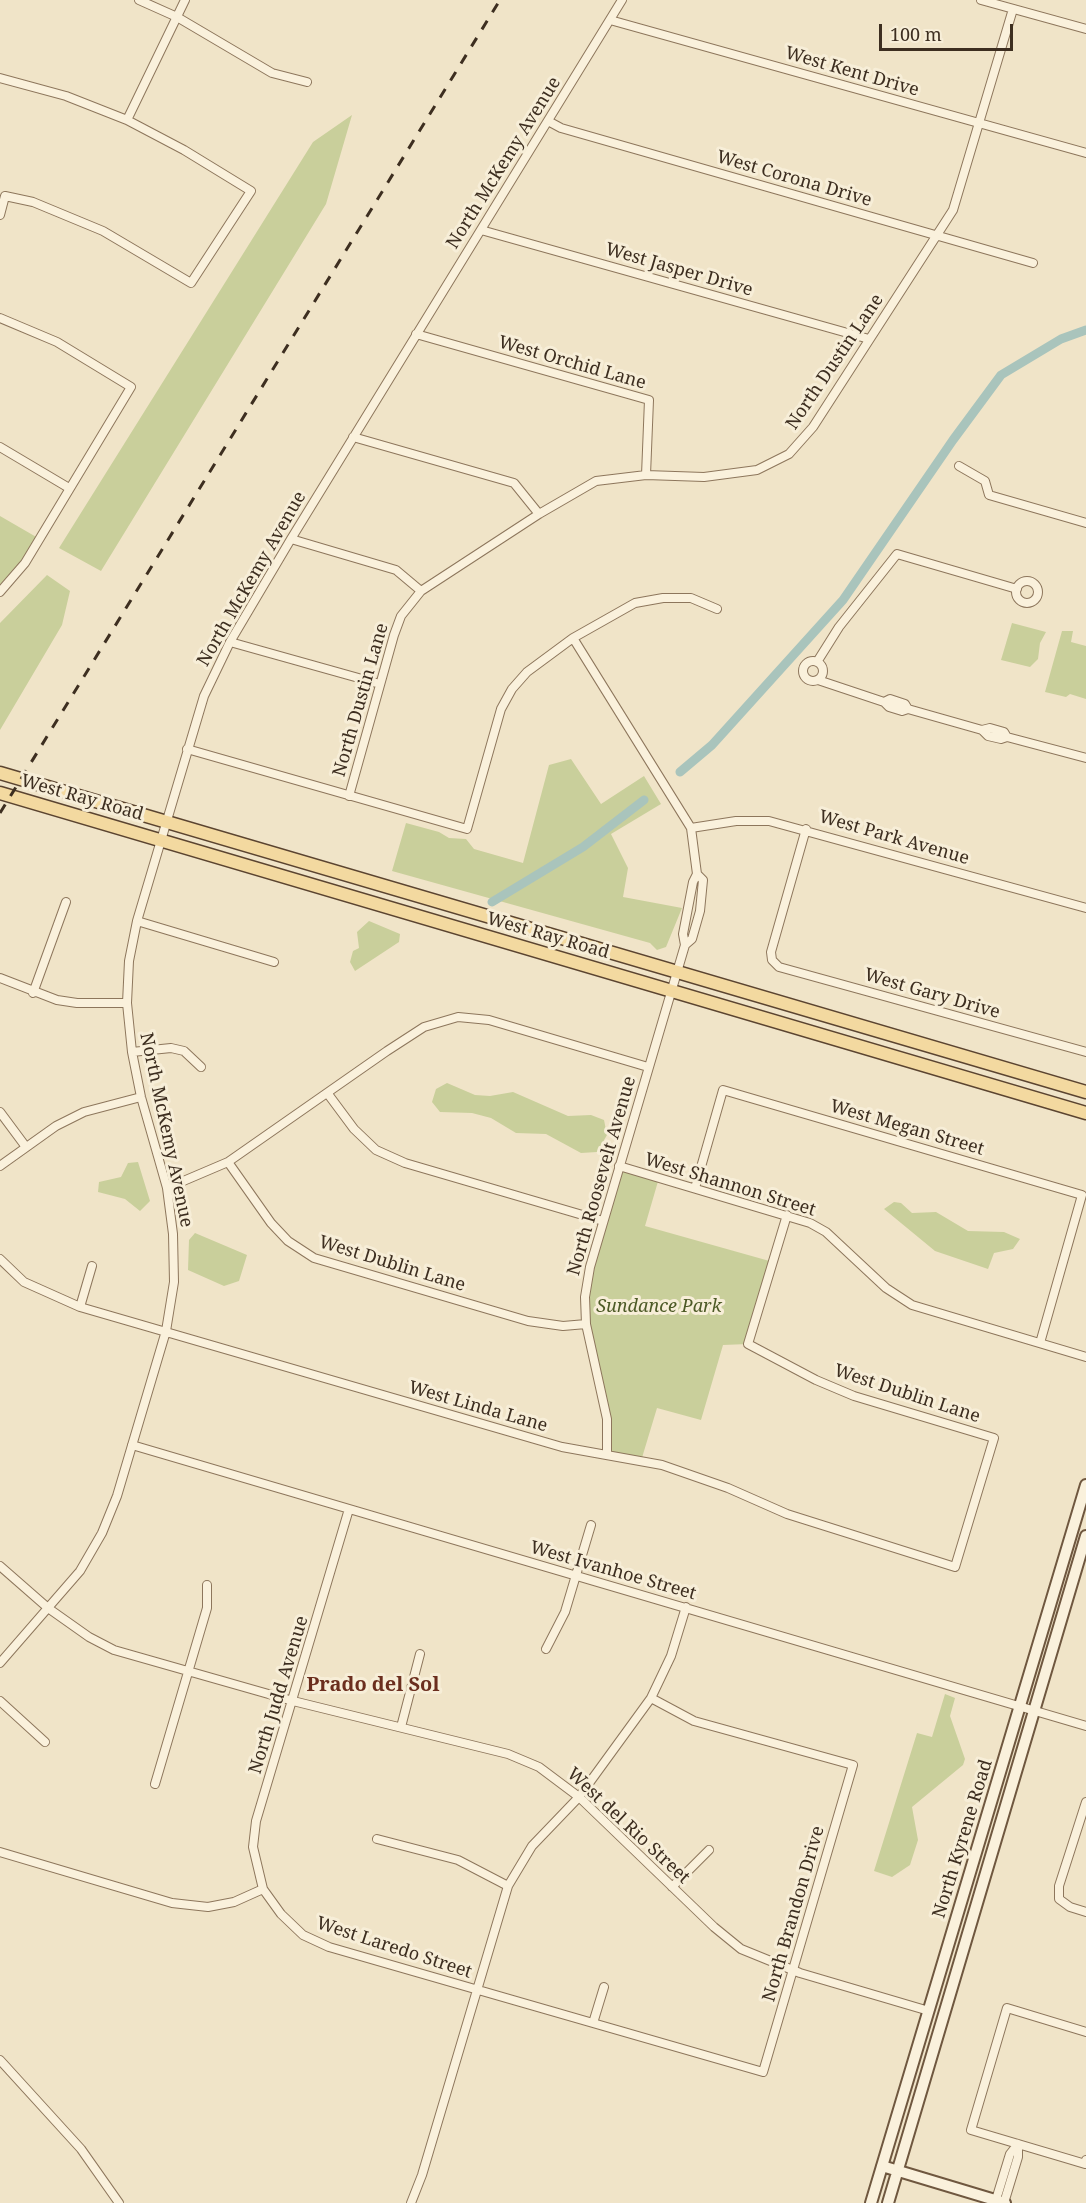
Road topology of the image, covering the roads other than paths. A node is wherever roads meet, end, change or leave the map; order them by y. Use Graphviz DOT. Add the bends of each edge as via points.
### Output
graph roads {
  1 [pos="139,0"];
  2 [pos="185,0"];
  3 [pos="622,0"];
  4 [pos="981,0"];
  5 [pos="1013,9"];
  6 [pos="177,17"];
  7 [pos="610,20"];
  8 [pos="1086,29"];
  9 [pos="0,78"];
  10 [pos="307,82"];
  11 [pos="127,120"];
  12 [pos="548,121"];
  13 [pos="979,124"];
  14 [pos="1086,153"];
  15 [pos="0,215"];
  16 [pos="481,230"];
  17 [pos="938,235"];
  18 [pos="1033,263"];
  19 [pos="0,318"];
  20 [pos="416,334"];
  21 [pos="869,339"];
  22 [pos="353,437"];
  23 [pos="0,447"];
  24 [pos="960,465"];
  25 [pos="646,475"];
  26 [pos="69,488"];
  27 [pos="539,514"];
  28 [pos="1086,523"];
  29 [pos="291,539"];
  30 [pos="1017,588"];
  31 [pos="421,591"];
  32 [pos="0,592"];
  33 [pos="717,609"];
  34 [pos="573,638"];
  35 [pos="230,642"];
  36 [pos="817,662"];
  37 [pos="818,680"];
  38 [pos="380,684"];
  39 [pos="187,749"];
  40 [pos="1086,757"];
  41 [pos="0,773"];
  42 [pos="0,793"];
  43 [pos="349,796"];
  44 [pos="166,822"];
  45 [pos="691,828"];
  46 [pos="806,829"];
  47 [pos="160,840"];
  48 [pos="66,902"];
  49 [pos="1086,908"];
  50 [pos="136,921"];
  51 [pos="274,962"];
  52 [pos="676,972"];
  53 [pos="0,978"];
  54 [pos="670,991"];
  55 [pos="33,993"];
  56 [pos="127,1003"];
  57 [pos="132,1052"];
  58 [pos="1086,1052"];
  59 [pos="201,1066"];
  60 [pos="648,1067"];
  61 [pos="1086,1092"];
  62 [pos="328,1094"];
  63 [pos="141,1097"];
  64 [pos="0,1113"];
  65 [pos="1086,1113"];
  66 [pos="26,1147"];
  67 [pos="228,1162"];
  68 [pos="0,1166"];
  69 [pos="619,1166"];
  70 [pos="167,1188"];
  71 [pos="695,1188"];
  72 [pos="787,1215"];
  73 [pos="603,1221"];
  74 [pos="0,1259"];
  75 [pos="93,1266"];
  76 [pos="80,1307"];
  77 [pos="586,1324"];
  78 [pos="166,1331"];
  79 [pos="1040,1343"];
  80 [pos="1086,1357"];
  81 [pos="132,1445"];
  82 [pos="607,1455"];
  83 [pos="1086,1485"];
  84 [pos="349,1509"];
  85 [pos="591,1525"];
  86 [pos="1086,1536"];
  87 [pos="0,1566"];
  88 [pos="955,1567"];
  89 [pos="576,1576"];
  90 [pos="207,1585"];
  91 [pos="686,1607"];
  92 [pos="48,1608"];
  93 [pos="546,1649"];
  94 [pos="420,1654"];
  95 [pos="0,1663"];
  96 [pos="188,1670"];
  97 [pos="651,1698"];
  98 [pos="0,1701"];
  99 [pos="293,1701"];
  100 [pos="1020,1707"];
  101 [pos="1035,1712"];
  102 [pos="1086,1726"];
  103 [pos="401,1727"];
  104 [pos="45,1742"];
  105 [pos="155,1784"];
  106 [pos="579,1797"];
  107 [pos="1086,1802"];
  108 [pos="377,1839"];
  109 [pos="709,1850"];
  110 [pos="0,1852"];
  111 [pos="508,1886"];
  112 [pos="672,1887"];
  113 [pos="263,1889"];
  114 [pos="1086,1912"];
  115 [pos="793,1971"];
  116 [pos="604,1987"];
  117 [pos="475,1990"];
  118 [pos="929,2011"];
  119 [pos="593,2023"];
  120 [pos="1086,2032"];
  121 [pos="0,2060"];
  122 [pos="763,2072"];
  123 [pos="1018,2144"];
  124 [pos="1085,2162"];
  125 [pos="882,2166"];
  126 [pos="897,2171"];
  127 [pos="1001,2202"];
  128 [pos="118,2203"];
  129 [pos="411,2203"];
  130 [pos="871,2203"];
  131 [pos="888,2203"];
  1 -- 6 [label="street"];
  2 -- 6 [label="street"];
  3 -- 7 [label="street, North McKemy Avenue"];
  4 -- 5 [label="street"];
  5 -- 8 [label="street"];
  5 -- 13 [label="street, North Dustin Lane"];
  6 -- 10 [label="street" via="272,73"];
  6 -- 11 [label="street"];
  7 -- 12 [label="street, North McKemy Avenue"];
  7 -- 13 [label="street, West Kent Drive"];
  9 -- 11 [label="street" via="66,96"];
  11 -- 15 [label="street" via="251,191 191,283 103,231 33,202 5,196"];
  12 -- 16 [label="street, North McKemy Avenue"];
  12 -- 17 [label="street, West Corona Drive" via="561,128"];
  13 -- 14 [label="street, West Kent Drive"];
  13 -- 17 [label="street, North Dustin Lane" via="953,210"];
  16 -- 20 [label="street, North McKemy Avenue"];
  16 -- 21 [label="street, West Jasper Drive"];
  17 -- 18 [label="street, West Corona Drive"];
  17 -- 21 [label="street, North Dustin Lane"];
  19 -- 26 [label="street" via="57,342 131,387"];
  20 -- 22 [label="street, North McKemy Avenue"];
  20 -- 25 [label="street, West Orchid Lane" via="649,400"];
  21 -- 25 [label="street, North Dustin Lane" via="813,427 789,454 757,470 704,477"];
  22 -- 27 [label="street" via="514,483"];
  22 -- 29 [label="street, North McKemy Avenue"];
  23 -- 26 [label="street"];
  24 -- 28 [label="street" via="980,477 989,495"];
  25 -- 27 [label="street, North Dustin Lane" via="596,481"];
  26 -- 32 [label="street" via="25,562"];
  27 -- 31 [label="street, North Dustin Lane"];
  29 -- 31 [label="street" via="396,570"];
  29 -- 35 [label="street, North McKemy Avenue"];
  30 -- 36 [label="street" via="897,554 834,634"];
  31 -- 38 [label="street, North Dustin Lane" via="401,616"];
  33 -- 34 [label="street" via="691,598 635,603"];
  34 -- 43 [label="street" via="527,672 512,689 501,709 467,829"];
  34 -- 45 [label="street, North Roosevelt Avenue"];
  35 -- 38 [label="street"];
  35 -- 39 [label="street, North McKemy Avenue" via="204,696"];
  36 -- 37 [label="street" via="823,669"];
  36 -- 37 [label="street" via="807,663 803,672 808,680"];
  37 -- 40 [label="street" via="884,702 890,699 908,709 982,730 988,736 1007,737"];
  38 -- 43 [label="street, North Dustin Lane"];
  39 -- 43 [label="street"];
  39 -- 44 [label="street, North McKemy Avenue"];
  41 -- 44 [label="main road, West Ray Road"];
  42 -- 47 [label="main road, West Ray Road"];
  44 -- 47 [label="street, North McKemy Avenue"];
  44 -- 52 [label="main road, West Ray Road"];
  45 -- 46 [label="street, West Park Avenue" via="769,820"];
  45 -- 52 [label="street, North Roosevelt Avenue" via="697,874 683,934 685,945"];
  46 -- 49 [label="street, West Park Avenue"];
  46 -- 58 [label="street, West Gary Drive" via="771,952 779,967"];
  47 -- 50 [label="street, North McKemy Avenue"];
  47 -- 54 [label="main road, West Ray Road"];
  48 -- 55 [label="street"];
  50 -- 51 [label="street"];
  50 -- 56 [label="street, North McKemy Avenue"];
  52 -- 54 [label="street, North Roosevelt Avenue"];
  52 -- 61 [label="main road, West Ray Road"];
  53 -- 55 [label="street"];
  54 -- 60 [label="street, North Roosevelt Avenue"];
  54 -- 65 [label="main road, West Ray Road"];
  55 -- 56 [label="street" via="77,1003"];
  56 -- 57 [label="street, North McKemy Avenue"];
  57 -- 59 [label="street" via="171,1048 184,1051"];
  57 -- 63 [label="street, North McKemy Avenue"];
  60 -- 62 [label="street" via="489,1020 458,1017 424,1027"];
  60 -- 69 [label="street, North Roosevelt Avenue"];
  62 -- 67 [label="street"];
  62 -- 73 [label="street" via="354,1129 376,1150"];
  63 -- 66 [label="street" via="84,1112"];
  63 -- 70 [label="street, North McKemy Avenue"];
  64 -- 66 [label="street"];
  66 -- 68 [label="street"];
  67 -- 70 [label="street"];
  67 -- 77 [label="street, West Dublin Lane" via="271,1223 288,1241 314,1258 528,1321 563,1326"];
  69 -- 71 [label="street, West Shannon Street"];
  69 -- 73 [label="street, North Roosevelt Avenue"];
  70 -- 78 [label="street, North McKemy Avenue" via="175,1256"];
  71 -- 72 [label="street, West Shannon Street"];
  71 -- 79 [label="street, West Megan Street" via="723,1090 1082,1195"];
  72 -- 79 [label="street, West Shannon Street" via="826,1232 886,1288 912,1305"];
  72 -- 88 [label="street, West Dublin Lane" via="748,1344 854,1396 994,1438"];
  73 -- 77 [label="street, North Roosevelt Avenue" via="585,1297"];
  74 -- 76 [label="street, West Linda Lane" via="24,1282"];
  75 -- 76 [label="street"];
  76 -- 78 [label="street, West Linda Lane"];
  77 -- 82 [label="street, North Roosevelt Avenue" via="606,1419"];
  78 -- 81 [label="street, North McKemy Avenue"];
  78 -- 82 [label="street, West Linda Lane" via="562,1447"];
  79 -- 80 [label="street, West Shannon Street"];
  81 -- 84 [label="street, West Ivanhoe Street"];
  81 -- 92 [label="street, North McKemy Avenue" via="102,1533 80,1571"];
  82 -- 88 [label="street, West Linda Lane" via="662,1465 787,1514"];
  83 -- 100 [label="main road, North Kyrene Road"];
  84 -- 89 [label="street, West Ivanhoe Street"];
  84 -- 99 [label="street, North Judd Avenue"];
  85 -- 89 [label="street"];
  86 -- 101 [label="main road, North Kyrene Road"];
  87 -- 92 [label="street, West del Rio Street"];
  89 -- 91 [label="street, West Ivanhoe Street"];
  89 -- 93 [label="street"];
  90 -- 96 [label="street" via="207,1608"];
  91 -- 97 [label="street" via="671,1656"];
  91 -- 100 [label="street, West Ivanhoe Street"];
  92 -- 95 [label="street, North McKemy Avenue"];
  92 -- 96 [label="street, West del Rio Street" via="114,1650"];
  94 -- 103 [label="street"];
  96 -- 99 [label="street, West del Rio Street"];
  96 -- 105 [label="street"];
  97 -- 106 [label="street"];
  97 -- 115 [label="street, North Brandon Drive" via="694,1721 853,1765"];
  98 -- 104 [label="street"];
  99 -- 103 [label="street, West del Rio Street"];
  99 -- 113 [label="street, North Judd Avenue" via="255,1830 254,1862"];
  100 -- 101 [label="street, West Ivanhoe Street"];
  100 -- 118 [label="main road, North Kyrene Road"];
  101 -- 102 [label="street, West Ivanhoe Street"];
  101 -- 126 [label="main road, North Kyrene Road"];
  103 -- 106 [label="street, West del Rio Street" via="508,1754 539,1767"];
  106 -- 111 [label="street" via="532,1846"];
  106 -- 112 [label="street, West del Rio Street"];
  107 -- 114 [label="street" via="1059,1887 1059,1899"];
  108 -- 111 [label="street" via="458,1860"];
  109 -- 112 [label="street"];
  110 -- 113 [label="street" via="182,1905 208,1907 234,1902"];
  111 -- 117 [label="street"];
  112 -- 115 [label="street, West del Rio Street" via="741,1949"];
  113 -- 117 [label="street, West Laredo Street" via="303,1935 329,1947"];
  115 -- 118 [label="street, West del Rio Street"];
  115 -- 122 [label="street, North Brandon Drive"];
  116 -- 119 [label="street"];
  117 -- 119 [label="street, West Laredo Street"];
  117 -- 129 [label="street"];
  118 -- 125 [label="main road, North Kyrene Road"];
  119 -- 122 [label="street, West Laredo Street"];
  120 -- 123 [label="street" via="1007,2008 971,2130"];
  121 -- 128 [label="street" via="81,2149"];
  123 -- 124 [label="street"];
  123 -- 127 [label="street" via="1018,2157"];
  125 -- 126 [label="main road"];
  125 -- 130 [label="main road, North Kyrene Road"];
  126 -- 127 [label="main road"];
  126 -- 131 [label="main road, North Kyrene Road"];
}
